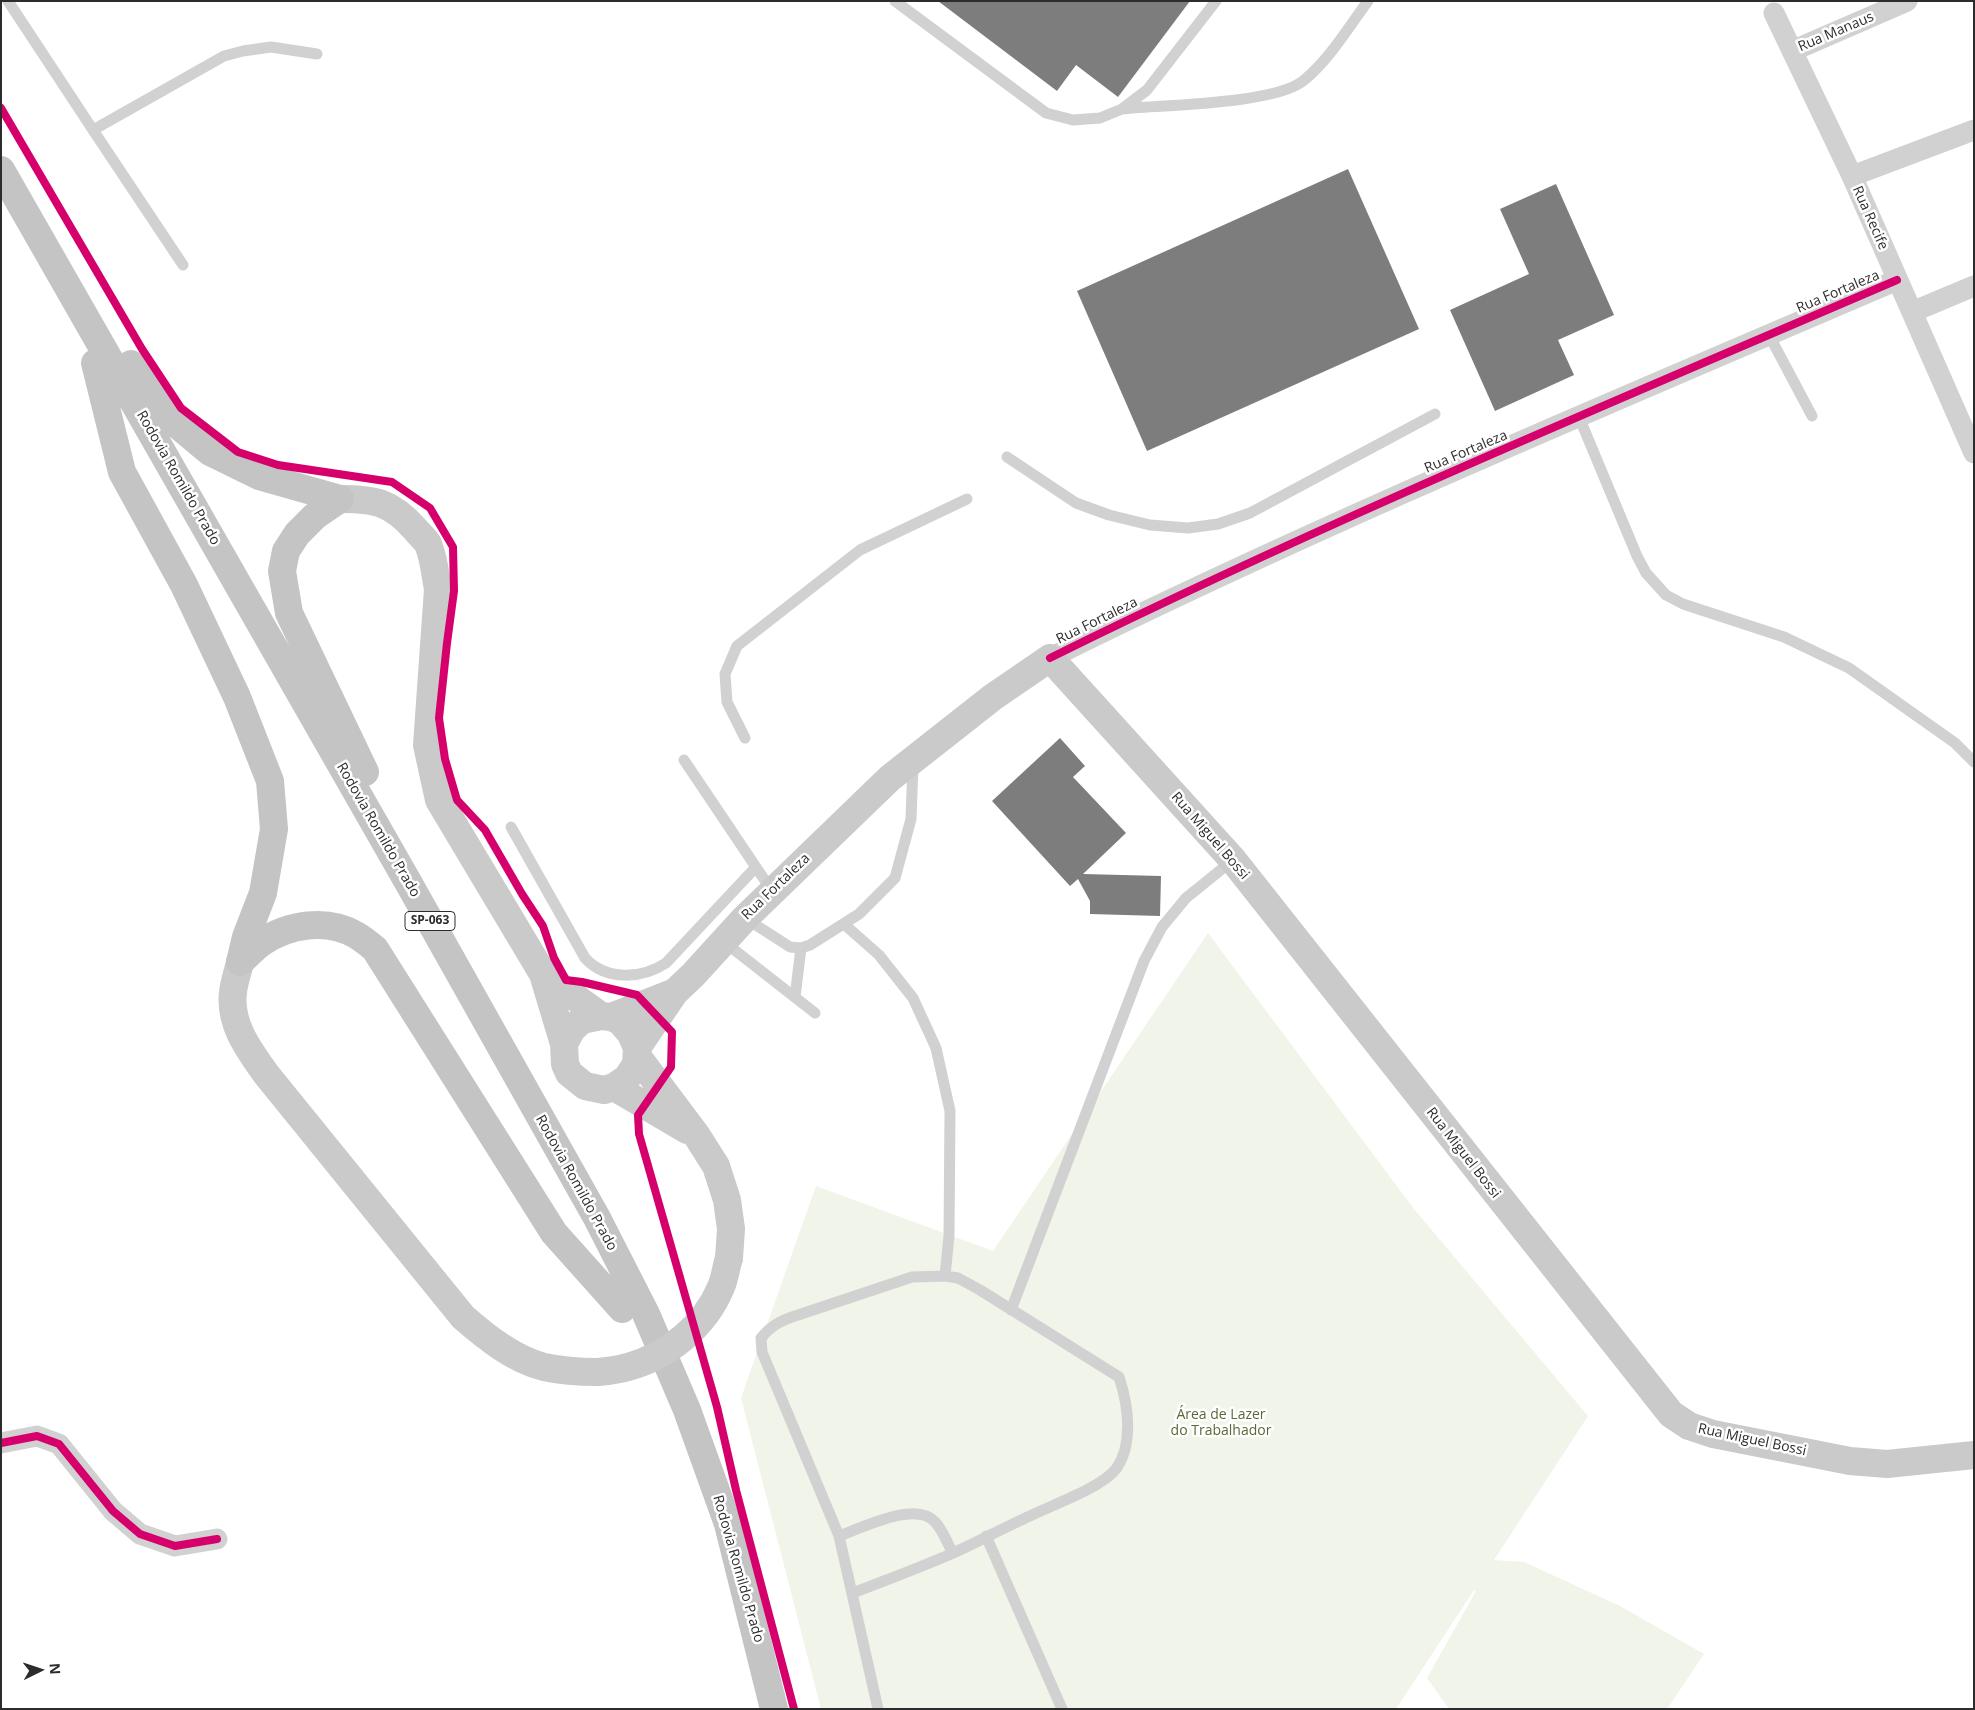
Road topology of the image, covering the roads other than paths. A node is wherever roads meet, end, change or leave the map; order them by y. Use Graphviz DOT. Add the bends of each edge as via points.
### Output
graph roads {
  1 [pos="8,1"];
  2 [pos="895,1"];
  3 [pos="1216,1"];
  4 [pos="1368,1"];
  5 [pos="1907,1"];
  6 [pos="1774,13"];
  7 [pos="1792,51"];
  8 [pos="317,54"];
  9 [pos="1122,109"];
  10 [pos="93,130"];
  11 [pos="1974,130"];
  12 [pos="1,170"];
  13 [pos="1852,176"];
  14 [pos="1,198"];
  15 [pos="183,265"];
  16 [pos="60,271"];
  17 [pos="1897,280"];
  18 [pos="1974,286"];
  19 [pos="1912,312"];
  20 [pos="1769,335"];
  21 [pos="95,363"];
  22 [pos="1435,414"];
  23 [pos="1812,416"];
  24 [pos="1579,417"];
  25 [pos="1973,449"];
  26 [pos="1007,457"];
  27 [pos="340,498"];
  28 [pos="967,500"];
  29 [pos="1050,658"];
  30 [pos="745,738"];
  31 [pos="684,760"];
  32 [pos="913,760"];
  33 [pos="1974,762"];
  34 [pos="510,827"];
  35 [pos="1233,860"];
  36 [pos="756,867"];
  37 [pos="408,882"];
  38 [pos="772,891"];
  39 [pos="744,918"];
  40 [pos="845,925"];
  41 [pos="723,941"];
  42 [pos="801,948"];
  43 [pos="240,962"];
  44 [pos="543,974"];
  45 [pos="675,992"];
  46 [pos="795,997"];
  47 [pos="816,1012"];
  48 [pos="606,1016"];
  49 [pos="564,1044"];
  50 [pos="637,1052"];
  51 [pos="614,1087"];
  52 [pos="698,1136"];
  53 [pos="945,1276"];
  54 [pos="622,1308"];
  55 [pos="1011,1310"];
  56 [pos="1,1443"];
  57 [pos="1974,1455"];
  58 [pos="840,1536"];
  59 [pos="986,1536"];
  60 [pos="217,1539"];
  61 [pos="953,1553"];
  62 [pos="853,1594"];
  63 [pos="760,1709"];
  64 [pos="774,1709"];
  65 [pos="878,1709"];
  66 [pos="1062,1709"];
  1 -- 10 [label="lane"];
  2 -- 9 [label="lane" via="1046,113 1073,120 1100,118"];
  3 -- 9 [label="lane" via="1147,90"];
  4 -- 9 [label="lane" via="1319,67 1301,83 1276,94"];
  5 -- 7 [label="street, Rua Manaus"];
  6 -- 7 [label="street, Rua Recife"];
  7 -- 13 [label="street, Rua Recife"];
  8 -- 10 [label="lane" via="271,47 224,56"];
  10 -- 15 [label="lane"];
  11 -- 13 [label="street"];
  12 -- 16 [label="main road, Rodovia Romildo Prado / SP-063"];
  13 -- 17 [label="street, Rua Recife"];
  14 -- 21 [label="main road, Rodovia Romildo Prado / SP-063"];
  16 -- 27 [label="main road" via="106,327 168,417 210,452 259,476"];
  16 -- 37 [label="main road, Rodovia Romildo Prado / SP-063"];
  17 -- 19 [label="street, Rua Recife"];
  17 -- 20 [label="street, Rua Fortaleza"];
  18 -- 19 [label="street"];
  19 -- 25 [label="street, Rua Recife"];
  20 -- 23 [label="lane"];
  20 -- 24 [label="street, Rua Fortaleza"];
  21 -- 43 [label="main road" via="122,472 188,594 237,698 270,782 274,829 265,884"];
  21 -- 54 [label="main road, Rodovia Romildo Prado / SP-063" via="498,1062"];
  22 -- 26 [label="lane" via="1250,513 1218,524 1188,528 1150,526 1076,503"];
  24 -- 29 [label="street, Rua Fortaleza" via="1160,603"];
  24 -- 33 [label="lane" via="1637,556 1666,595 1683,604 1784,637 1849,668 1955,744"];
  27 -- 37 [label="main road" via="315,516 286,551 282,571 289,613 368,780"];
  27 -- 44 [label="main road" via="366,499 386,505 403,516 427,542 438,589 427,745 439,800"];
  28 -- 30 [label="lane" via="860,550 737,646 725,674 727,702"];
  29 -- 32 [label="main road, Rua Fortaleza" via="985,703"];
  29 -- 35 [label="main road, Rua Miguel Bossi"];
  31 -- 36 [label="lane"];
  32 -- 38 [label="main road, Rua Fortaleza"];
  32 -- 40 [label="lane" via="911,819 895,878"];
  34 -- 36 [label="lane" via="585,958 592,966 617,974 643,974 666,963"];
  35 -- 55 [label="lane" via="1186,898 1162,927 1144,961"];
  35 -- 57 [label="main road, Rua Miguel Bossi" via="1671,1414 1689,1426 1712,1434 1850,1461 1887,1464"];
  36 -- 38 [label="lane"];
  37 -- 64 [label="main road, Rodovia Romildo Prado / SP-063" via="597,1218 646,1314 687,1410 728,1524"];
  38 -- 39 [label="main road, Rua Fortaleza"];
  39 -- 41 [label="main road, Rua Fortaleza"];
  39 -- 42 [label="lane" via="790,947"];
  40 -- 42 [label="lane"];
  40 -- 53 [label="lane" via="879,955 913,998 936,1048 950,1111 949,1236"];
  41 -- 45 [label="main road, Rua Fortaleza"];
  41 -- 46 [label="lane"];
  42 -- 46 [label="lane"];
  43 -- 52 [label="main road, bridge" via="233,994 234,1016 241,1037 266,1074 463,1317 510,1352 542,1367 598,1372 628,1367 673,1346 710,1309 721,1287 729,1258 731,1229 727,1200 716,1166"];
  43 -- 54 [label="main road" via="260,944 282,931 306,925 332,926 355,934 376,949 554,1233"];
  44 -- 48 [label="main road"];
  44 -- 49 [label="main road"];
  45 -- 48 [label="main road, Rua Fortaleza"];
  45 -- 50 [label="main road, Rua Fortaleza"];
  46 -- 47 [label="lane"];
  48 -- 49 [label="main road" via="582,1020 572,1029"];
  48 -- 50 [label="main road" via="620,1021 631,1034"];
  49 -- 51 [label="main road" via="565,1064 576,1081 594,1089"];
  50 -- 51 [label="main road" via="632,1072"];
  50 -- 52 [label="main road"];
  51 -- 52 [label="main road"];
  53 -- 55 [label="lane" via="958,1278"];
  53 -- 58 [label="lane" via="912,1276 779,1322 761,1338 762,1352"];
  54 -- 63 [label="main road, Rodovia Romildo Prado / SP-063" via="676,1415 716,1527"];
  55 -- 59 [label="lane" via="1119,1377 1127,1418 1126,1448 1115,1469 1091,1488"];
  56 -- 60 [label="street" via="37,1436 59,1444 113,1511 140,1534 175,1546"];
  58 -- 61 [label="lane" via="904,1513 921,1513 935,1521"];
  58 -- 62 [label="lane"];
  59 -- 61 [label="lane"];
  59 -- 66 [label="lane"];
  61 -- 62 [label="lane"];
  62 -- 65 [label="lane"];
}
